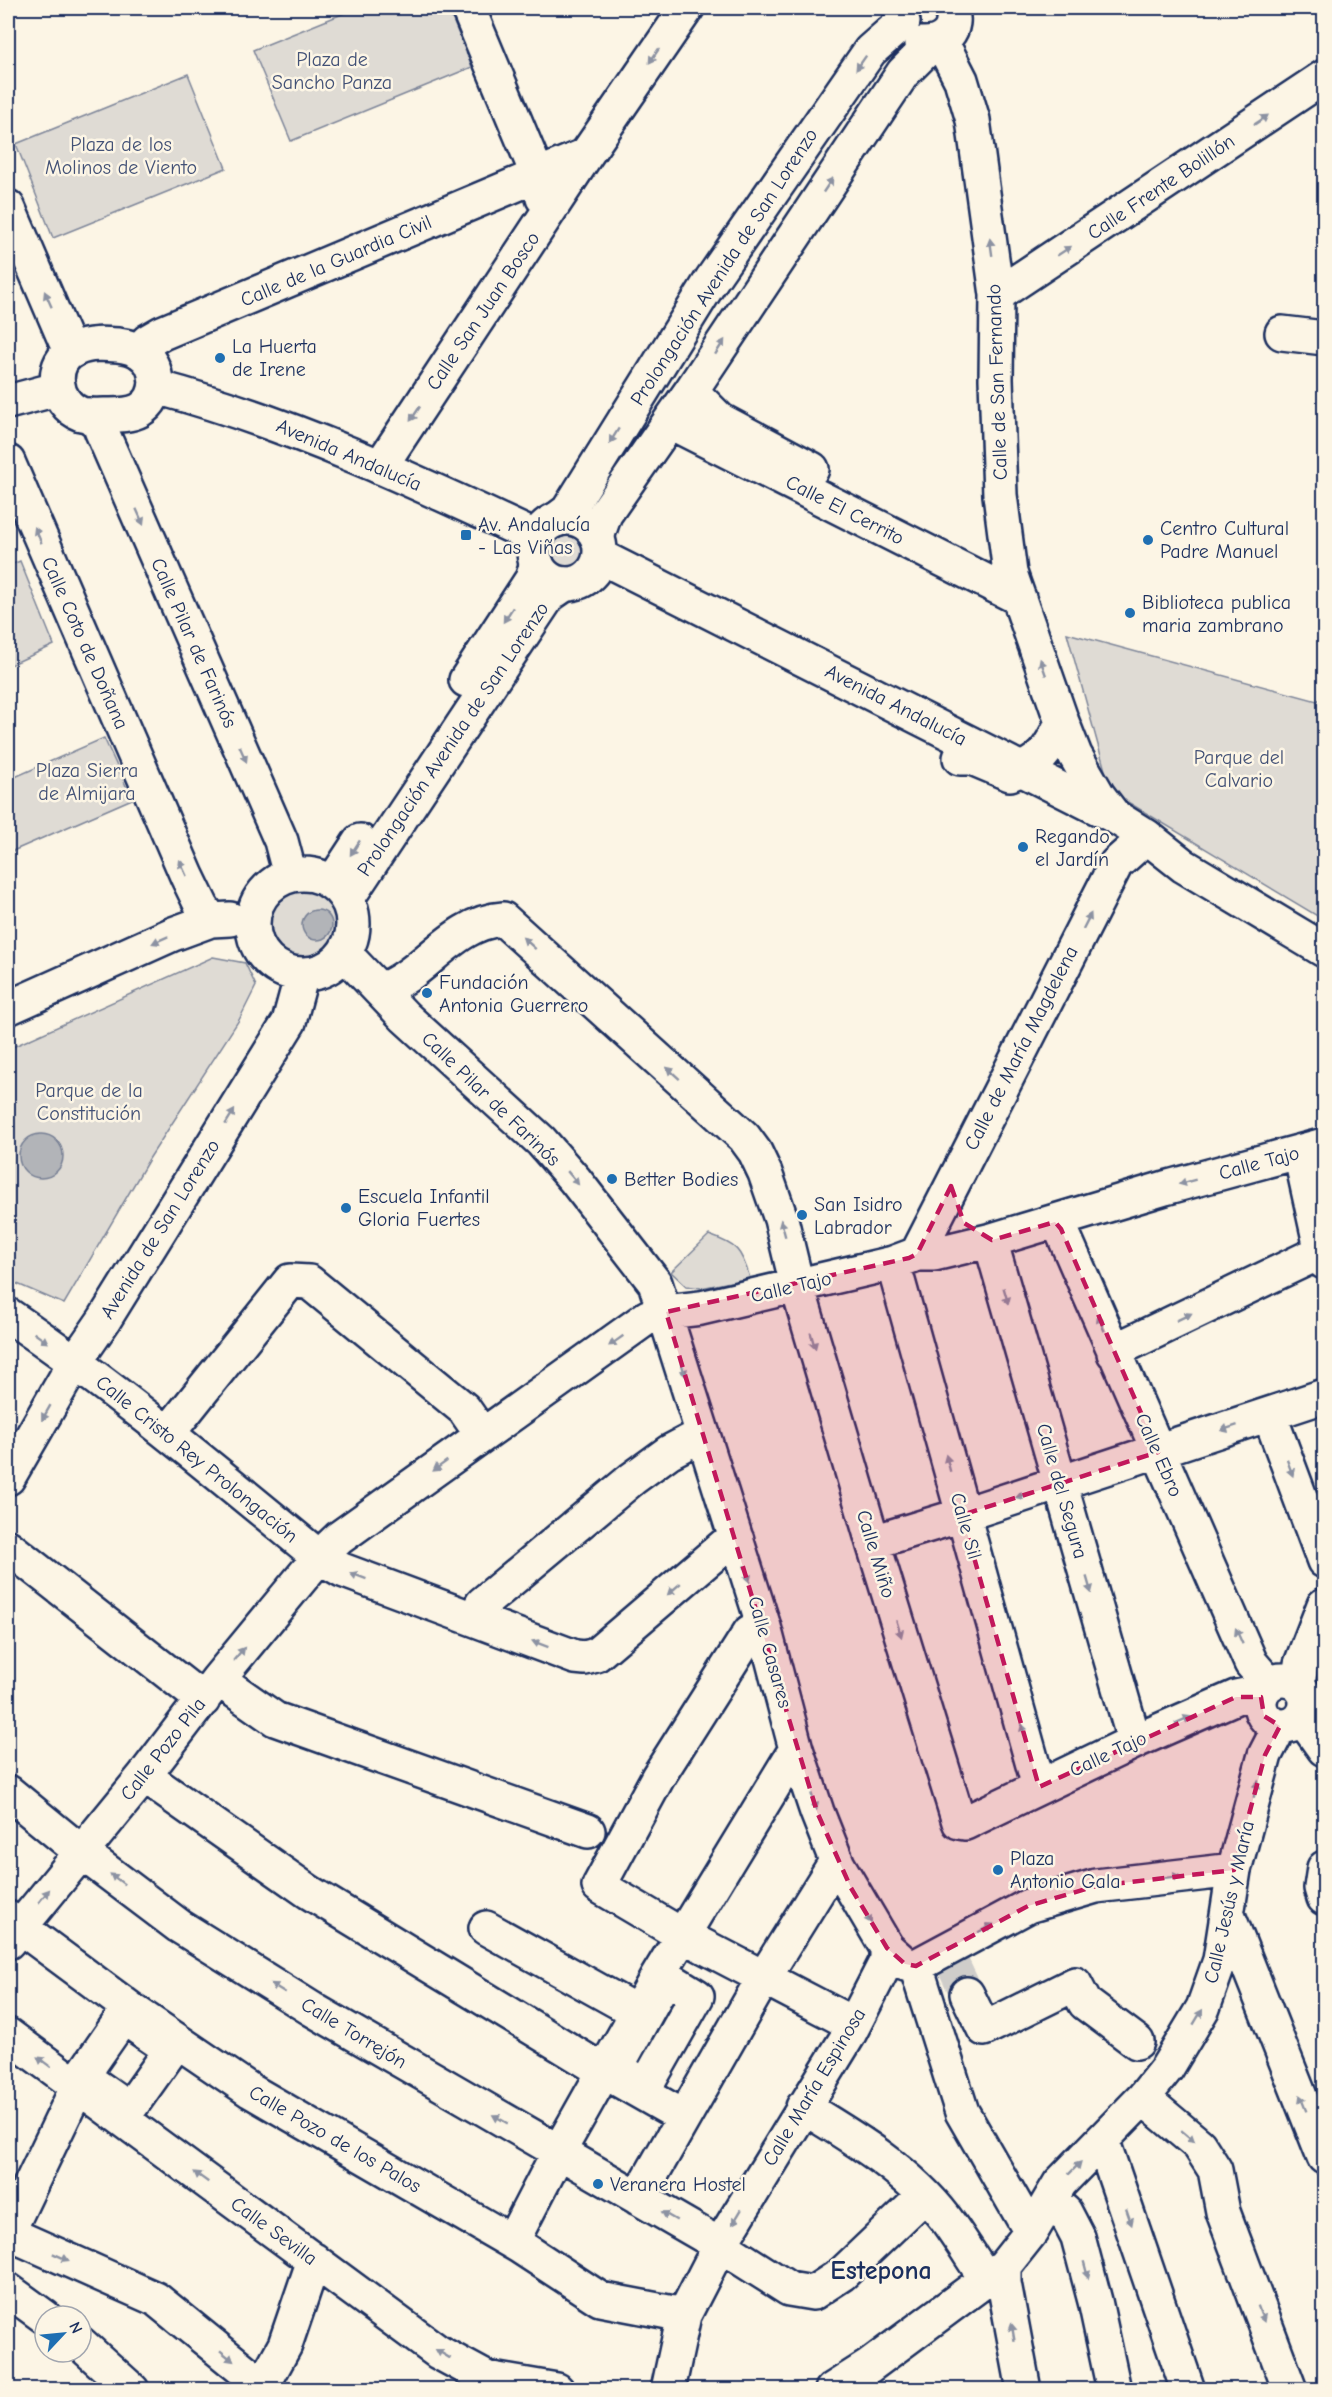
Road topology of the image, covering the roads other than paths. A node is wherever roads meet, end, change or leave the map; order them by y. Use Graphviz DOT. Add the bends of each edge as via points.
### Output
graph roads {
  1 [pos="468,8"];
  2 [pos="687,8"];
  3 [pos="951,8"];
  4 [pos="903,13"];
  5 [pos="937,43"];
  6 [pos="1324,77"];
  7 [pos="586,155"];
  8 [pos="538,176"];
  9 [pos="8,207"];
  10 [pos="546,216"];
  11 [pos="997,295"];
  12 [pos="1282,333"];
  13 [pos="1324,338"];
  14 [pos="75,349"];
  15 [pos="139,351"];
  16 [pos="156,387"];
  17 [pos="57,389"];
  18 [pos="691,391"];
  19 [pos="8,402"];
  20 [pos="90,415"];
  21 [pos="670,422"];
  22 [pos="8,462"];
  23 [pos="380,466"];
  24 [pos="543,541"];
  25 [pos="598,555"];
  26 [pos="565,584"];
  27 [pos="1015,585"];
  28 [pos="1062,722"];
  29 [pos="960,758"];
  30 [pos="1023,769"];
  31 [pos="1114,816"];
  32 [pos="1134,848"];
  33 [pos="1184,866"];
  34 [pos="290,875"];
  35 [pos="338,890"];
  36 [pos="255,911"];
  37 [pos="211,920"];
  38 [pos="1324,950"];
  39 [pos="344,953"];
  40 [pos="302,974"];
  41 [pos="381,990"];
  42 [pos="8,1008"];
  43 [pos="1313,1148"];
  44 [pos="951,1186"];
  45 [pos="1055,1222"];
  46 [pos="992,1240"];
  47 [pos="905,1258"];
  48 [pos="1324,1260"];
  49 [pos="797,1285"];
  50 [pos="666,1312"];
  51 [pos="8,1315"];
  52 [pos="1114,1353"];
  53 [pos="75,1362"];
  54 [pos="1324,1396"];
  55 [pos="1275,1413"];
  56 [pos="169,1432"];
  57 [pos="703,1434"];
  58 [pos="482,1435"];
  59 [pos="1158,1452"];
  60 [pos="8,1478"];
  61 [pos="1060,1484"];
  62 [pos="963,1515"];
  63 [pos="736,1540"];
  64 [pos="874,1546"];
  65 [pos="8,1547"];
  66 [pos="319,1557"];
  67 [pos="1324,1561"];
  68 [pos="1324,1605"];
  69 [pos="476,1620"];
  70 [pos="764,1627"];
  71 [pos="1318,1642"];
  72 [pos="210,1689"];
  73 [pos="1276,1689"];
  74 [pos="1291,1722"];
  75 [pos="1138,1740"];
  76 [pos="796,1749"];
  77 [pos="1324,1749"];
  78 [pos="144,1776"];
  79 [pos="1038,1788"];
  80 [pos="8,1792"];
  81 [pos="959,1822"];
  82 [pos="629,1828"];
  83 [pos="588,1831"];
  84 [pos="81,1852"];
  85 [pos="838,1865"];
  86 [pos="1324,1868"];
  87 [pos="1234,1870"];
  88 [pos="604,1876"];
  89 [pos="1324,1898"];
  90 [pos="1228,1915"];
  91 [pos="486,1928"];
  92 [pos="11,1929"];
  93 [pos="682,1935"];
  94 [pos="887,1948"];
  95 [pos="916,1966"];
  96 [pos="763,1979"];
  97 [pos="967,1994"];
  98 [pos="637,2012"];
  99 [pos="129,2015"];
  100 [pos="853,2025"];
  101 [pos="8,2035"];
  102 [pos="171,2043"];
  103 [pos="1154,2056"];
  104 [pos="605,2072"];
  105 [pos="81,2083"];
  106 [pos="1143,2098"];
  107 [pos="803,2107"];
  108 [pos="122,2112"];
  109 [pos="684,2117"];
  110 [pos="1102,2142"];
  111 [pos="558,2153"];
  112 [pos="1324,2157"];
  113 [pos="924,2196"];
  114 [pos="638,2198"];
  115 [pos="1052,2201"];
  116 [pos="1031,2232"];
  117 [pos="8,2233"];
  118 [pos="512,2242"];
  119 [pos="720,2245"];
  120 [pos="314,2260"];
  121 [pos="995,2273"];
  122 [pos="8,2289"];
  123 [pos="33,2307"];
  124 [pos="684,2315"];
  125 [pos="93,2355"];
  126 [pos="485,2384"];
  127 [pos="266,2387"];
  128 [pos="132,2390"];
  129 [pos="558,2390"];
  130 [pos="669,2390"];
  131 [pos="832,2390"];
  132 [pos="1024,2390"];
  133 [pos="1114,2390"];
  134 [pos="1188,2390"];
  135 [pos="1290,2390"];
  1 -- 8 [label="street"];
  2 -- 7 [label="street, Calle San Juan Bosco, one-way"];
  3 -- 5 [label="street" via="953,25"];
  4 -- 5 [label="street" via="906,32 913,39 922,44"];
  4 -- 24 [label="street, Prolongación Avenida de San Lorenzo, one-way" via="870,51 712,279 568,511"];
  11 -- 5 [label="street, Calle de San Fernando, one-way" via="973,120 962,80"];
  18 -- 5 [label="street, Prolongación Avenida de San Lorenzo, one-way" via="903,72"];
  11 -- 6 [label="street, Calle Frente Bolillón, one-way"];
  7 -- 8 [label="street, Calle de la Guardia Civil"];
  7 -- 10 [label="street, Calle San Juan Bosco"];
  8 -- 10 [label="street"];
  8 -- 15 [label="street, Calle de la Guardia Civil" via="162,333"];
  14 -- 9 [label="street, one-way" via="66,340"];
  10 -- 23 [label="street, Calle San Juan Bosco, one-way"];
  11 -- 27 [label="street, Calle de San Fernando" via="1000,495"];
  12 -- 13 [label="street"];
  14 -- 15 [label="street" via="118,345"];
  14 -- 17 [label="street" via="57,373"];
  15 -- 16 [label="street" via="155,372"];
  16 -- 20 [label="street" via="153,397 138,411"];
  16 -- 23 [label="street, Avenida Andalucía" via="260,418"];
  17 -- 19 [label="street"];
  17 -- 20 [label="street" via="71,409"];
  18 -- 21 [label="street, Prolongación Avenida de San Lorenzo"];
  18 -- 27 [label="street, Calle El Cerrito" via="720,420"];
  20 -- 34 [label="street, Calle Pilar de Farinós, one-way" via="99,424 281,841"];
  21 -- 25 [label="street, Prolongación Avenida de San Lorenzo" via="605,514"];
  21 -- 27 [label="street, Calle El Cerrito"];
  37 -- 22 [label="street, Calle Coto de Doñana, one-way" via="182,866"];
  23 -- 24 [label="street, Avenida Andalucía"];
  24 -- 25 [label="street" via="575,518 584,522"];
  24 -- 26 [label="street" via="548,578"];
  24 -- 35 [label="street, Prolongación Avenida de San Lorenzo, one-way" via="532,579 339,873"];
  25 -- 26 [label="street" via="584,580"];
  25 -- 29 [label="street, Avenida Andalucía" via="795,669"];
  25 -- 30 [label="street, Avenida Andalucía"];
  26 -- 35 [label="street, Prolongación Avenida de San Lorenzo" via="549,596"];
  28 -- 27 [label="street, Calle de San Fernando, one-way"];
  28 -- 30 [label="street" via="1044,756"];
  28 -- 31 [label="street, Calle de San Fernando" via="1087,778"];
  29 -- 30 [label="street" via="972,758 1010,774"];
  29 -- 32 [label="street, Avenida Andalucía"];
  30 -- 31 [label="street, Avenida Andalucía"];
  31 -- 33 [label="street, Avenida Andalucía"];
  32 -- 33 [label="street, Avenida Andalucía"];
  44 -- 32 [label="street, Calle de María Magdelena, one-way" via="1116,864"];
  33 -- 38 [label="street, Avenida Andalucía"];
  34 -- 35 [label="street" via="316,875"];
  34 -- 36 [label="street" via="267,888"];
  35 -- 39 [label="street" via="352,912 353,927"];
  36 -- 37 [label="street" via="240,918"];
  36 -- 40 [label="street" via="253,926 263,954 287,972"];
  37 -- 42 [label="street, one-way"];
  39 -- 40 [label="street" via="326,969"];
  39 -- 41 [label="street, Calle Pilar de Farinós"];
  53 -- 40 [label="street, Avenida de San Lorenzo, one-way" via="289,1022"];
  49 -- 41 [label="street, Calle Miño, one-way" via="765,1173 744,1137 503,919 489,920 447,943 406,977"];
  41 -- 50 [label="street, Calle Pilar de Farinós, one-way" via="405,1017 541,1141 642,1265 655,1283"];
  43 -- 45 [label="street, Calle Tajo, one-way"];
  43 -- 48 [label="street" via="1302,1162"];
  44 -- 46 [label="street" via="952,1201 964,1223"];
  44 -- 47 [label="street, Calle de María Magdelena"];
  45 -- 46 [label="street, Calle Tajo"];
  52 -- 45 [label="street, Calle Ebro, one-way"];
  46 -- 47 [label="street, Calle Tajo"];
  46 -- 61 [label="street, Calle del Segura, one-way"];
  47 -- 49 [label="street, Calle Tajo"];
  62 -- 47 [label="street, Calle Sil, one-way"];
  52 -- 48 [label="street, one-way" via="1308,1258 1317,1256"];
  49 -- 50 [label="street, Calle Tajo" via="701,1308"];
  49 -- 64 [label="street, Calle Miño, one-way"];
  50 -- 57 [label="street, Calle Casares, one-way"];
  50 -- 58 [label="street, Calle Tajo, one-way" via="648,1317"];
  51 -- 53 [label="street, Calle Cristo Rey Prolongación, one-way"];
  52 -- 59 [label="street, Calle Ebro"];
  53 -- 56 [label="street, Calle Cristo Rey Prolongación"];
  53 -- 60 [label="street, Avenida de San Lorenzo, one-way"];
  54 -- 55 [label="street"];
  55 -- 59 [label="street, one-way"];
  55 -- 67 [label="street, one-way" via="1274,1427"];
  56 -- 58 [label="street" via="290,1281 309,1282 464,1409"];
  56 -- 66 [label="street, Calle Cristo Rey Prolongación"];
  57 -- 63 [label="street, Calle Casares"];
  57 -- 69 [label="street" via="669,1452 624,1486 482,1604"];
  58 -- 66 [label="street, Calle Tajo, one-way" via="339,1538"];
  59 -- 61 [label="street"];
  73 -- 59 [label="street, Calle Ebro, one-way" via="1251,1663"];
  61 -- 62 [label="street, one-way"];
  61 -- 75 [label="street, Calle del Segura, one-way" via="1132,1733"];
  62 -- 64 [label="street" via="883,1539"];
  79 -- 62 [label="street, Calle Sil, one-way"];
  63 -- 69 [label="street, Calle Cristo Rey Prolongación, one-way" via="725,1545 596,1655 575,1657"];
  63 -- 70 [label="street, Calle Casares, one-way"];
  64 -- 81 [label="street, Calle Miño, one-way"];
  65 -- 72 [label="street"];
  69 -- 66 [label="street, Calle Cristo Rey Prolongación, one-way" via="342,1570"];
  72 -- 66 [label="street, Calle Pozo Pila, one-way"];
  68 -- 71 [label="street"];
  70 -- 76 [label="street, Calle Casares"];
  70 -- 82 [label="street" via="750,1632"];
  71 -- 73 [label="street"];
  72 -- 78 [label="street, Calle Pozo Pila"];
  72 -- 83 [label="street" via="275,1719"];
  73 -- 74 [label="street, Calle Ebro" via="1261,1711 1274,1725"];
  75 -- 73 [label="street, Calle Tajo, one-way" via="1236,1697"];
  74 -- 77 [label="street, Calle Ebro"];
  87 -- 74 [label="street, Calle Jesús y María, one-way" via="1265,1755"];
  75 -- 79 [label="street, Calle Tajo"];
  76 -- 85 [label="street, Calle Casares, one-way"];
  76 -- 93 [label="street"];
  78 -- 84 [label="street, Calle Pozo Pila"];
  78 -- 104 [label="street" via="309,1892"];
  79 -- 81 [label="street, Calle Tajo"];
  80 -- 84 [label="street, Calle Torrejón"];
  82 -- 83 [label="street" via="597,1813"];
  82 -- 88 [label="street"];
  83 -- 88 [label="street" via="578,1850"];
  92 -- 84 [label="street, Calle Pozo Pila, one-way"];
  111 -- 84 [label="street, Calle Torrejón, one-way" via="179,1926"];
  85 -- 94 [label="street, Calle Casares, one-way"];
  85 -- 96 [label="street" via="832,1868"];
  86 -- 89 [label="street"];
  87 -- 90 [label="street, Calle Jesús y María"];
  95 -- 87 [label="street, one-way" via="947,1953 1028,1906 1096,1886"];
  88 -- 93 [label="street"];
  103 -- 90 [label="street, Calle Jesús y María, one-way" via="1203,2008 1220,1960"];
  112 -- 90 [label="street, one-way"];
  91 -- 98 [label="street"];
  92 -- 99 [label="street, Calle Pozo de los Palos"];
  93 -- 96 [label="street"];
  93 -- 98 [label="street"];
  94 -- 95 [label="street, Calle Casares" via="905,1964"];
  94 -- 100 [label="street, Calle María Espinosa" via="887,1960"];
  95 -- 116 [label="street" via="962,2112"];
  96 -- 100 [label="street"];
  96 -- 109 [label="street"];
  97 -- 103 [label="street" via="984,2030 1075,1984 1085,2003"];
  98 -- 104 [label="street"];
  99 -- 102 [label="street, Calle Pozo de los Palos"];
  99 -- 105 [label="street" via="123,2017"];
  100 -- 107 [label="street, Calle María Espinosa"];
  105 -- 101 [label="street, Calle Sevilla, one-way"];
  102 -- 108 [label="street" via="171,2050 129,2109"];
  102 -- 118 [label="street, Calle Pozo de los Palos"];
  103 -- 106 [label="street, Calle Jesús y María"];
  104 -- 109 [label="street"];
  104 -- 111 [label="street"];
  105 -- 108 [label="street, Calle Sevilla"];
  105 -- 117 [label="street"];
  106 -- 110 [label="street, Calle Jesús y María"];
  106 -- 135 [label="street, one-way" via="1199,2145 1215,2170 1223,2212"];
  107 -- 113 [label="street" via="872,2149"];
  107 -- 119 [label="street, Calle María Espinosa, one-way"];
  120 -- 108 [label="street, Calle Sevilla, one-way"];
  109 -- 114 [label="street"];
  115 -- 110 [label="street, Calle Jesús y María, one-way" via="1060,2183"];
  110 -- 134 [label="street, one-way"];
  111 -- 114 [label="street, Calle Torrejón"];
  111 -- 118 [label="street"];
  113 -- 119 [label="street, Calle Torrejón" via="842,2274 813,2293 789,2289"];
  113 -- 121 [label="street"];
  119 -- 114 [label="street, Calle Torrejón, one-way"];
  115 -- 116 [label="street, Calle Jesús y María"];
  115 -- 133 [label="street, one-way" via="1065,2212 1078,2237"];
  116 -- 121 [label="street, Calle Jesús y María"];
  117 -- 127 [label="street, one-way" via="156,2300"];
  118 -- 124 [label="street, Calle Pozo de los Palos" via="600,2300"];
  119 -- 124 [label="street, Calle María Espinosa"];
  126 -- 120 [label="street, Calle Sevilla, one-way"];
  120 -- 127 [label="street"];
  121 -- 131 [label="street, Calle Jesús y María"];
  132 -- 121 [label="street, one-way" via="1004,2283"];
  122 -- 123 [label="street"];
  124 -- 130 [label="street, Calle María Espinosa"];
  125 -- 128 [label="street"];
  126 -- 129 [label="street, Calle Sevilla"];
}
